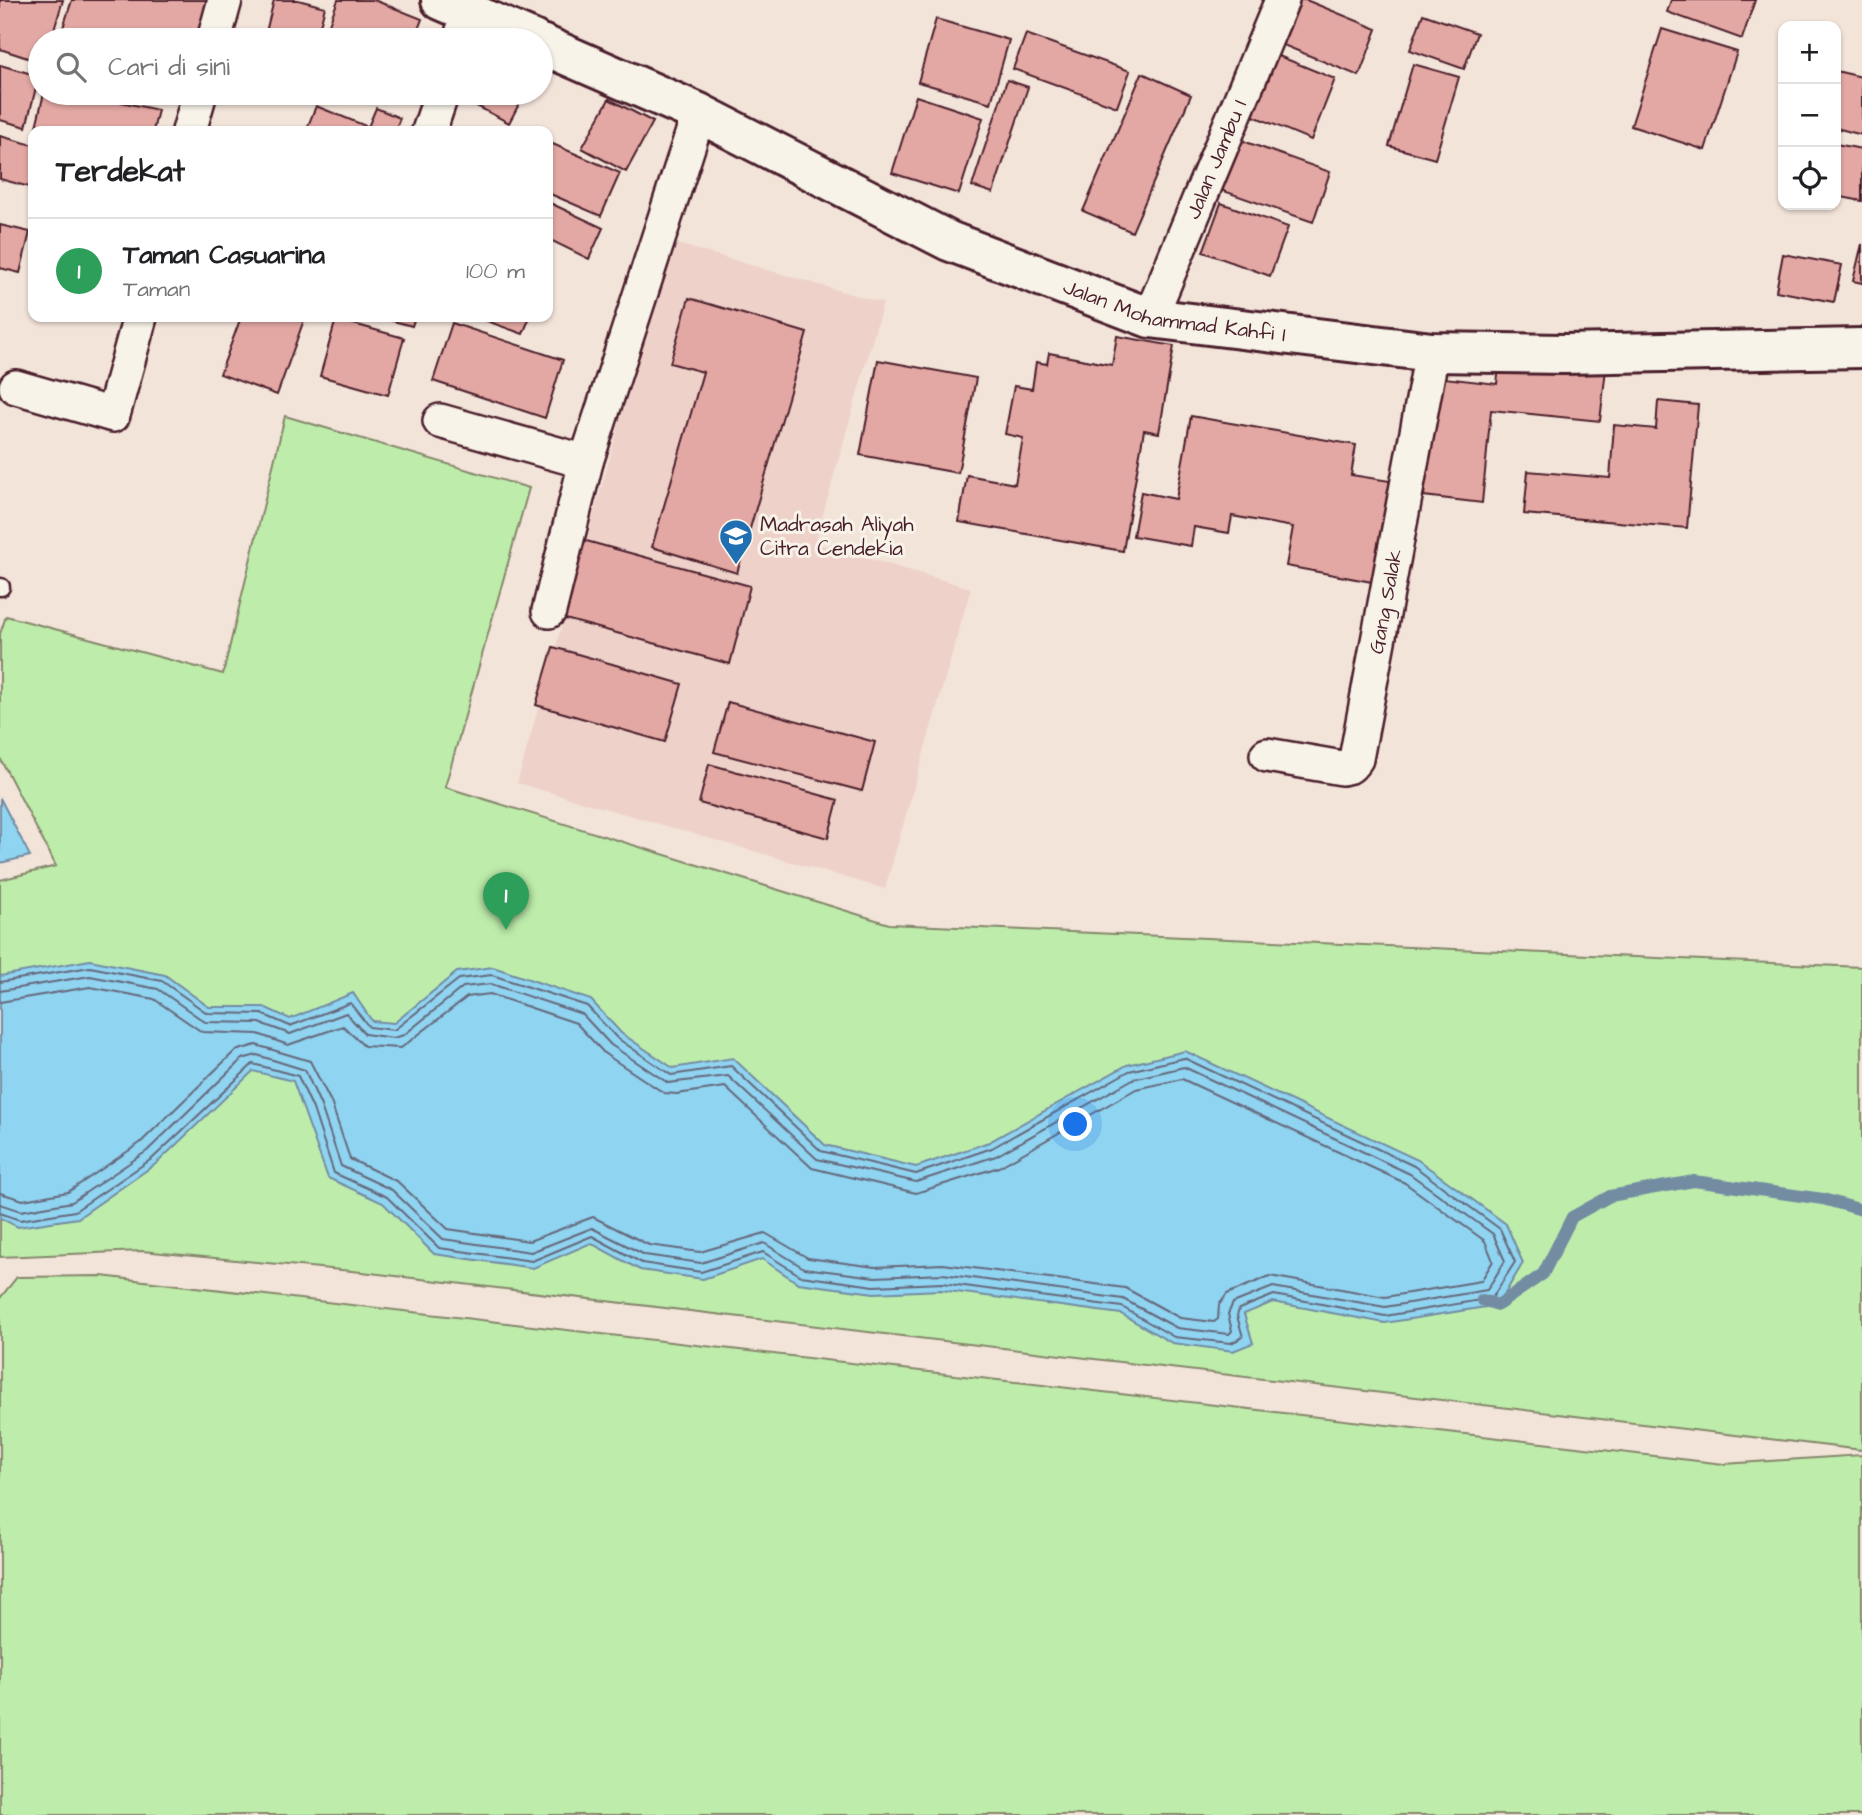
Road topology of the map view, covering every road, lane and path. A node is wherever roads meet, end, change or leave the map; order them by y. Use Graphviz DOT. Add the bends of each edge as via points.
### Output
graph roads {
  1 [pos="225,0"];
  2 [pos="1282,0"];
  3 [pos="458,22"];
  4 [pos="217,28"];
  5 [pos="483,28"];
  6 [pos="553,49"];
  7 [pos="197,105"];
  8 [pos="438,105"];
  9 [pos="699,113"];
  10 [pos="190,126"];
  11 [pos="431,126"];
  12 [pos="1150,318"];
  13 [pos="138,322"];
  14 [pos="1862,348"];
  15 [pos="1432,352"];
  16 [pos="16,387"];
  17 [pos="440,421"];
  18 [pos="586,462"];
  19 [pos="549,611"];
  20 [pos="1267,755"];
  1 -- 4 [label="street"];
  2 -- 12 [label="street, Jalan Jambu I"];
  3 -- 5 [label="main road"];
  6 -- 9 [label="main road, Jalan Mohammad Kahfi I"];
  7 -- 10 [label="street"];
  8 -- 11 [label="street"];
  9 -- 12 [label="main road, Jalan Mohammad Kahfi I" via="949,241"];
  9 -- 18 [label="street"];
  12 -- 15 [label="main road, Jalan Mohammad Kahfi I"];
  13 -- 16 [label="street" via="113,415"];
  14 -- 15 [label="main road, Jalan Mohammad Kahfi I"];
  15 -- 20 [label="street, Gang Salak" via="1356,759 1342,768"];
  17 -- 18 [label="street"];
  18 -- 19 [label="street"];
}
